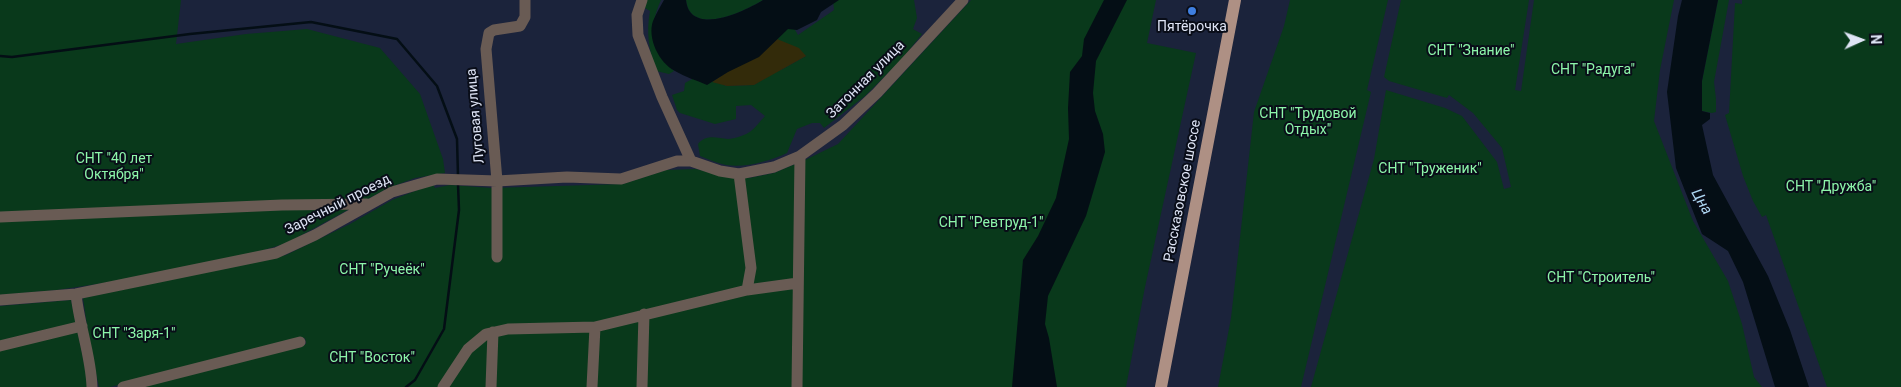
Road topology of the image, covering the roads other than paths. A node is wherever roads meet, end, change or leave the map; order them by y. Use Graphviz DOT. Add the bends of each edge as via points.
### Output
graph roads {
  1 [pos="525,0"];
  2 [pos="642,0"];
  3 [pos="963,0"];
  4 [pos="1234,0"];
  5 [pos="800,156"];
  6 [pos="691,161"];
  7 [pos="739,174"];
  8 [pos="497,181"];
  9 [pos="369,204"];
  10 [pos="0,216"];
  11 [pos="497,257"];
  12 [pos="798,283"];
  13 [pos="747,290"];
  14 [pos="76,294"];
  15 [pos="0,300"];
  16 [pos="644,314"];
  17 [pos="82,326"];
  18 [pos="595,327"];
  19 [pos="492,332"];
  20 [pos="300,342"];
  21 [pos="0,346"];
  22 [pos="92,387"];
  23 [pos="124,387"];
  24 [pos="443,387"];
  25 [pos="491,387"];
  26 [pos="592,387"];
  27 [pos="642,387"];
  28 [pos="797,387"];
  29 [pos="1160,387"];
  1 -- 8 [label="street, Луговая улица" via="525,17 520,26 494,30 489,34 486,49"];
  2 -- 6 [label="street" via="637,15 638,35"];
  3 -- 5 [label="street, Затонная улица" via="865,105 843,126"];
  4 -- 29 [label="main road, Рассказовское шоссе"];
  5 -- 7 [label="street, Затонная улица" via="774,167"];
  5 -- 12 [label="street"];
  6 -- 7 [label="street, Затонная улица"];
  6 -- 8 [label="street, Заречный проезд" via="664,164 621,179 567,177"];
  7 -- 13 [label="street" via="751,268"];
  8 -- 9 [label="street, Заречный проезд" via="437,179 392,192"];
  8 -- 11 [label="street, Луговая улица"];
  9 -- 10 [label="street"];
  9 -- 14 [label="street, Заречный проезд" via="276,253"];
  12 -- 13 [label="street"];
  12 -- 28 [label="street"];
  13 -- 16 [label="street"];
  14 -- 15 [label="street, Заречный проезд"];
  14 -- 17 [label="street"];
  16 -- 18 [label="street"];
  16 -- 27 [label="street"];
  17 -- 21 [label="street"];
  17 -- 22 [label="street" via="92,367"];
  18 -- 19 [label="street"];
  18 -- 26 [label="street"];
  19 -- 24 [label="street" via="468,349"];
  19 -- 25 [label="street"];
  20 -- 23 [label="street"];
}
